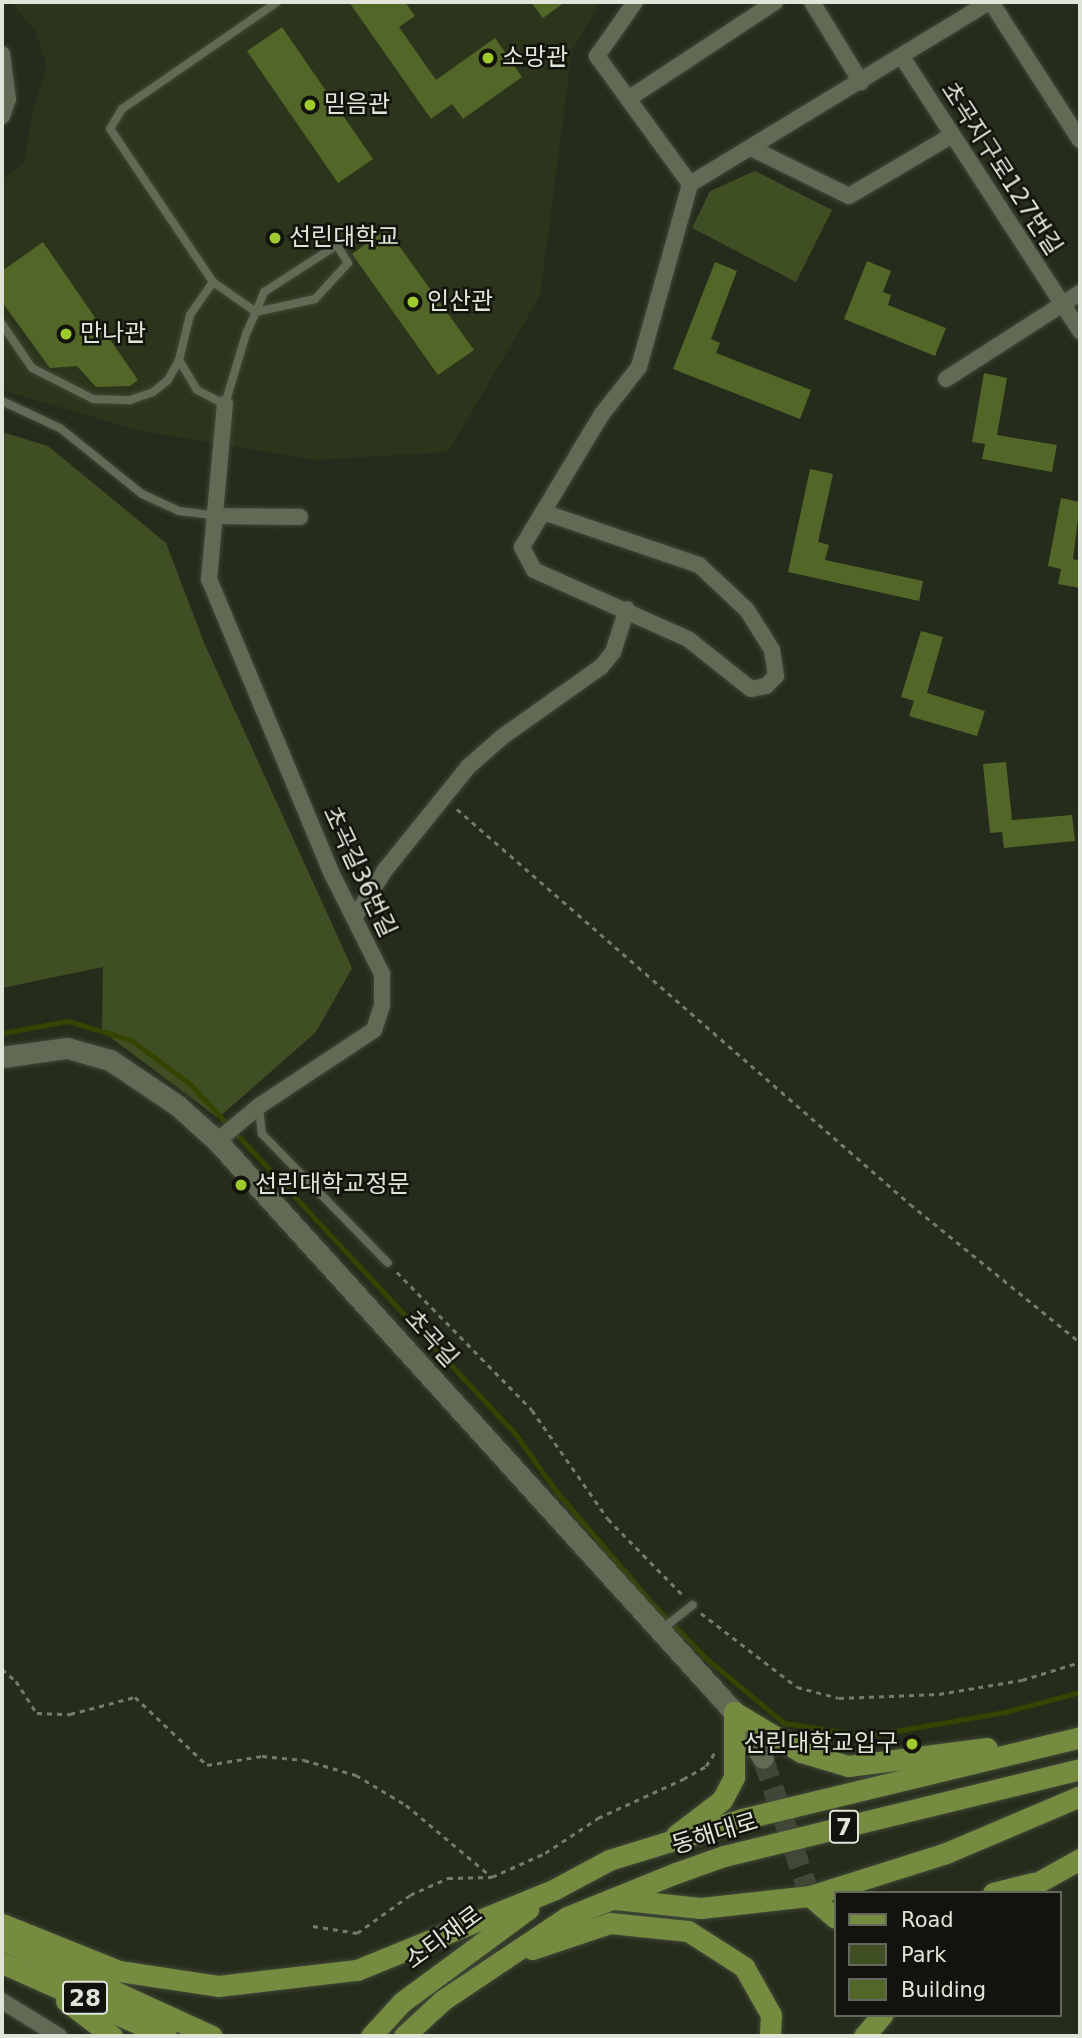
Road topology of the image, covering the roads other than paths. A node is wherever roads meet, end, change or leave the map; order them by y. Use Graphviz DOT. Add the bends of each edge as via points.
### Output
graph roads {
  1 [pos="277,2"];
  2 [pos="635,2"];
  3 [pos="775,2"];
  4 [pos="812,2"];
  5 [pos="990,2"];
  6 [pos="2,54"];
  7 [pos="902,57"];
  8 [pos="861,82"];
  9 [pos="628,99"];
  10 [pos="2,116"];
  11 [pos="951,136"];
  12 [pos="1080,140"];
  13 [pos="751,148"];
  14 [pos="690,184"];
  15 [pos="213,282"];
  16 [pos="1080,293"];
  17 [pos="1063,304"];
  18 [pos="256,312"];
  19 [pos="2,324"];
  20 [pos="1080,331"];
  21 [pos="178,360"];
  22 [pos="946,379"];
  23 [pos="2,401"];
  24 [pos="225,404"];
  25 [pos="543,512"];
  26 [pos="216,516"];
  27 [pos="300,517"];
  28 [pos="627,609"];
  29 [pos="354,918"];
  30 [pos="2,1057"];
  31 [pos="259,1106"];
  32 [pos="223,1136"];
  33 [pos="388,1263"];
  34 [pos="693,1605"];
  35 [pos="659,1631"];
  36 [pos="734,1713"];
  37 [pos="1080,1737"];
  38 [pos="763,1758"];
  39 [pos="1080,1769"];
  40 [pos="1080,1796"];
  41 [pos="662,1845"];
  42 [pos="1080,1859"];
  43 [pos="1026,1888"];
  44 [pos="555,1889"];
  45 [pos="1006,1891"];
  46 [pos="810,1896"];
  47 [pos="613,1899"];
  48 [pos="834,1917"];
  49 [pos="2,1924"];
  50 [pos="2,1940"];
  51 [pos="503,1958"];
  52 [pos="2,1963"];
  53 [pos="2,1969"];
  54 [pos="2,2001"];
  55 [pos="880,2017"];
  56 [pos="210,2035"];
  57 [pos="59,2036"];
  58 [pos="112,2036"];
  59 [pos="166,2036"];
  60 [pos="371,2036"];
  61 [pos="404,2036"];
  62 [pos="770,2036"];
  63 [pos="864,2036"];
  1 -- 15 [label="lane" via="122,109 110,128"];
  2 -- 9 [label="street" via="597,56"];
  3 -- 9 [label="street"];
  4 -- 8 [label="street"];
  5 -- 7 [label="street"];
  5 -- 12 [label="street"];
  6 -- 10 [label="street" via="8,99"];
  7 -- 8 [label="street"];
  7 -- 11 [label="street, 초곡지구로127번길"];
  8 -- 13 [label="street"];
  9 -- 14 [label="street"];
  11 -- 13 [label="street" via="849,196"];
  11 -- 17 [label="street, 초곡지구로127번길"];
  13 -- 14 [label="street"];
  14 -- 25 [label="street" via="639,367 602,415"];
  15 -- 18 [label="lane"];
  15 -- 21 [label="lane" via="190,315"];
  16 -- 17 [label="street"];
  17 -- 20 [label="street, 초곡지구로127번길"];
  17 -- 22 [label="street"];
  18 -- 18 [label="lane" via="315,299 348,264 337,245 264,292"];
  18 -- 24 [label="lane"];
  19 -- 21 [label="lane" via="32,368 93,399 130,400 153,392 168,380"];
  21 -- 24 [label="lane" via="197,390"];
  23 -- 26 [label="lane" via="60,428 142,494 179,511"];
  24 -- 26 [label="street, 초곡길36번길" via="215,474"];
  25 -- 28 [label="street" via="522,547 534,570"];
  25 -- 28 [label="street" via="698,565 747,610 772,650 776,676 766,686 751,689 688,639"];
  26 -- 27 [label="street"];
  26 -- 29 [label="street, 초곡길36번길" via="209,579"];
  28 -- 29 [label="street" via="613,652 601,667 502,737 468,767 385,870"];
  29 -- 31 [label="street, 초곡길36번길" via="382,974 382,1006 374,1030"];
  30 -- 32 [label="street, 초곡길" via="67,1048 110,1060"];
  31 -- 32 [label="street, 초곡길36번길"];
  31 -- 33 [label="lane" via="262,1134"];
  32 -- 35 [label="street, 초곡길"];
  34 -- 35 [label="lane"];
  35 -- 36 [label="street, 초곡길"];
  36 -- 37 [label="main road" via="801,1752 848,1766"];
  36 -- 38 [label="street, 초곡길"];
  36 -- 41 [label="main road" via="734,1777 722,1800"];
  37 -- 41 [label="main road, 동해대로 / 7" via="742,1819"];
  39 -- 47 [label="main road, 동해대로 / 7" via="724,1856"];
  40 -- 46 [label="main road" via="946,1853"];
  41 -- 44 [label="main road, 동해대로 / 7" via="609,1860"];
  42 -- 43 [label="main road"];
  43 -- 45 [label="main road"];
  44 -- 49 [label="main road" via="357,1970 218,1986 119,1971"];
  44 -- 60 [label="main road, 소티재로 / 7" via="402,2002"];
  46 -- 47 [label="main road" via="701,1908"];
  46 -- 48 [label="main road"];
  47 -- 51 [label="main road, 동해대로 / 7" via="567,1917"];
  50 -- 56 [label="main road"];
  51 -- 61 [label="main road, 동해대로 / 7" via="443,2000"];
  51 -- 62 [label="main road" via="610,1923 688,1931 744,1967 771,2015"];
  52 -- 59 [label="main road, 28"];
  53 -- 58 [label="main road" via="79,2007"];
  54 -- 57 [label="street"];
  55 -- 63 [label="main road"];
}
